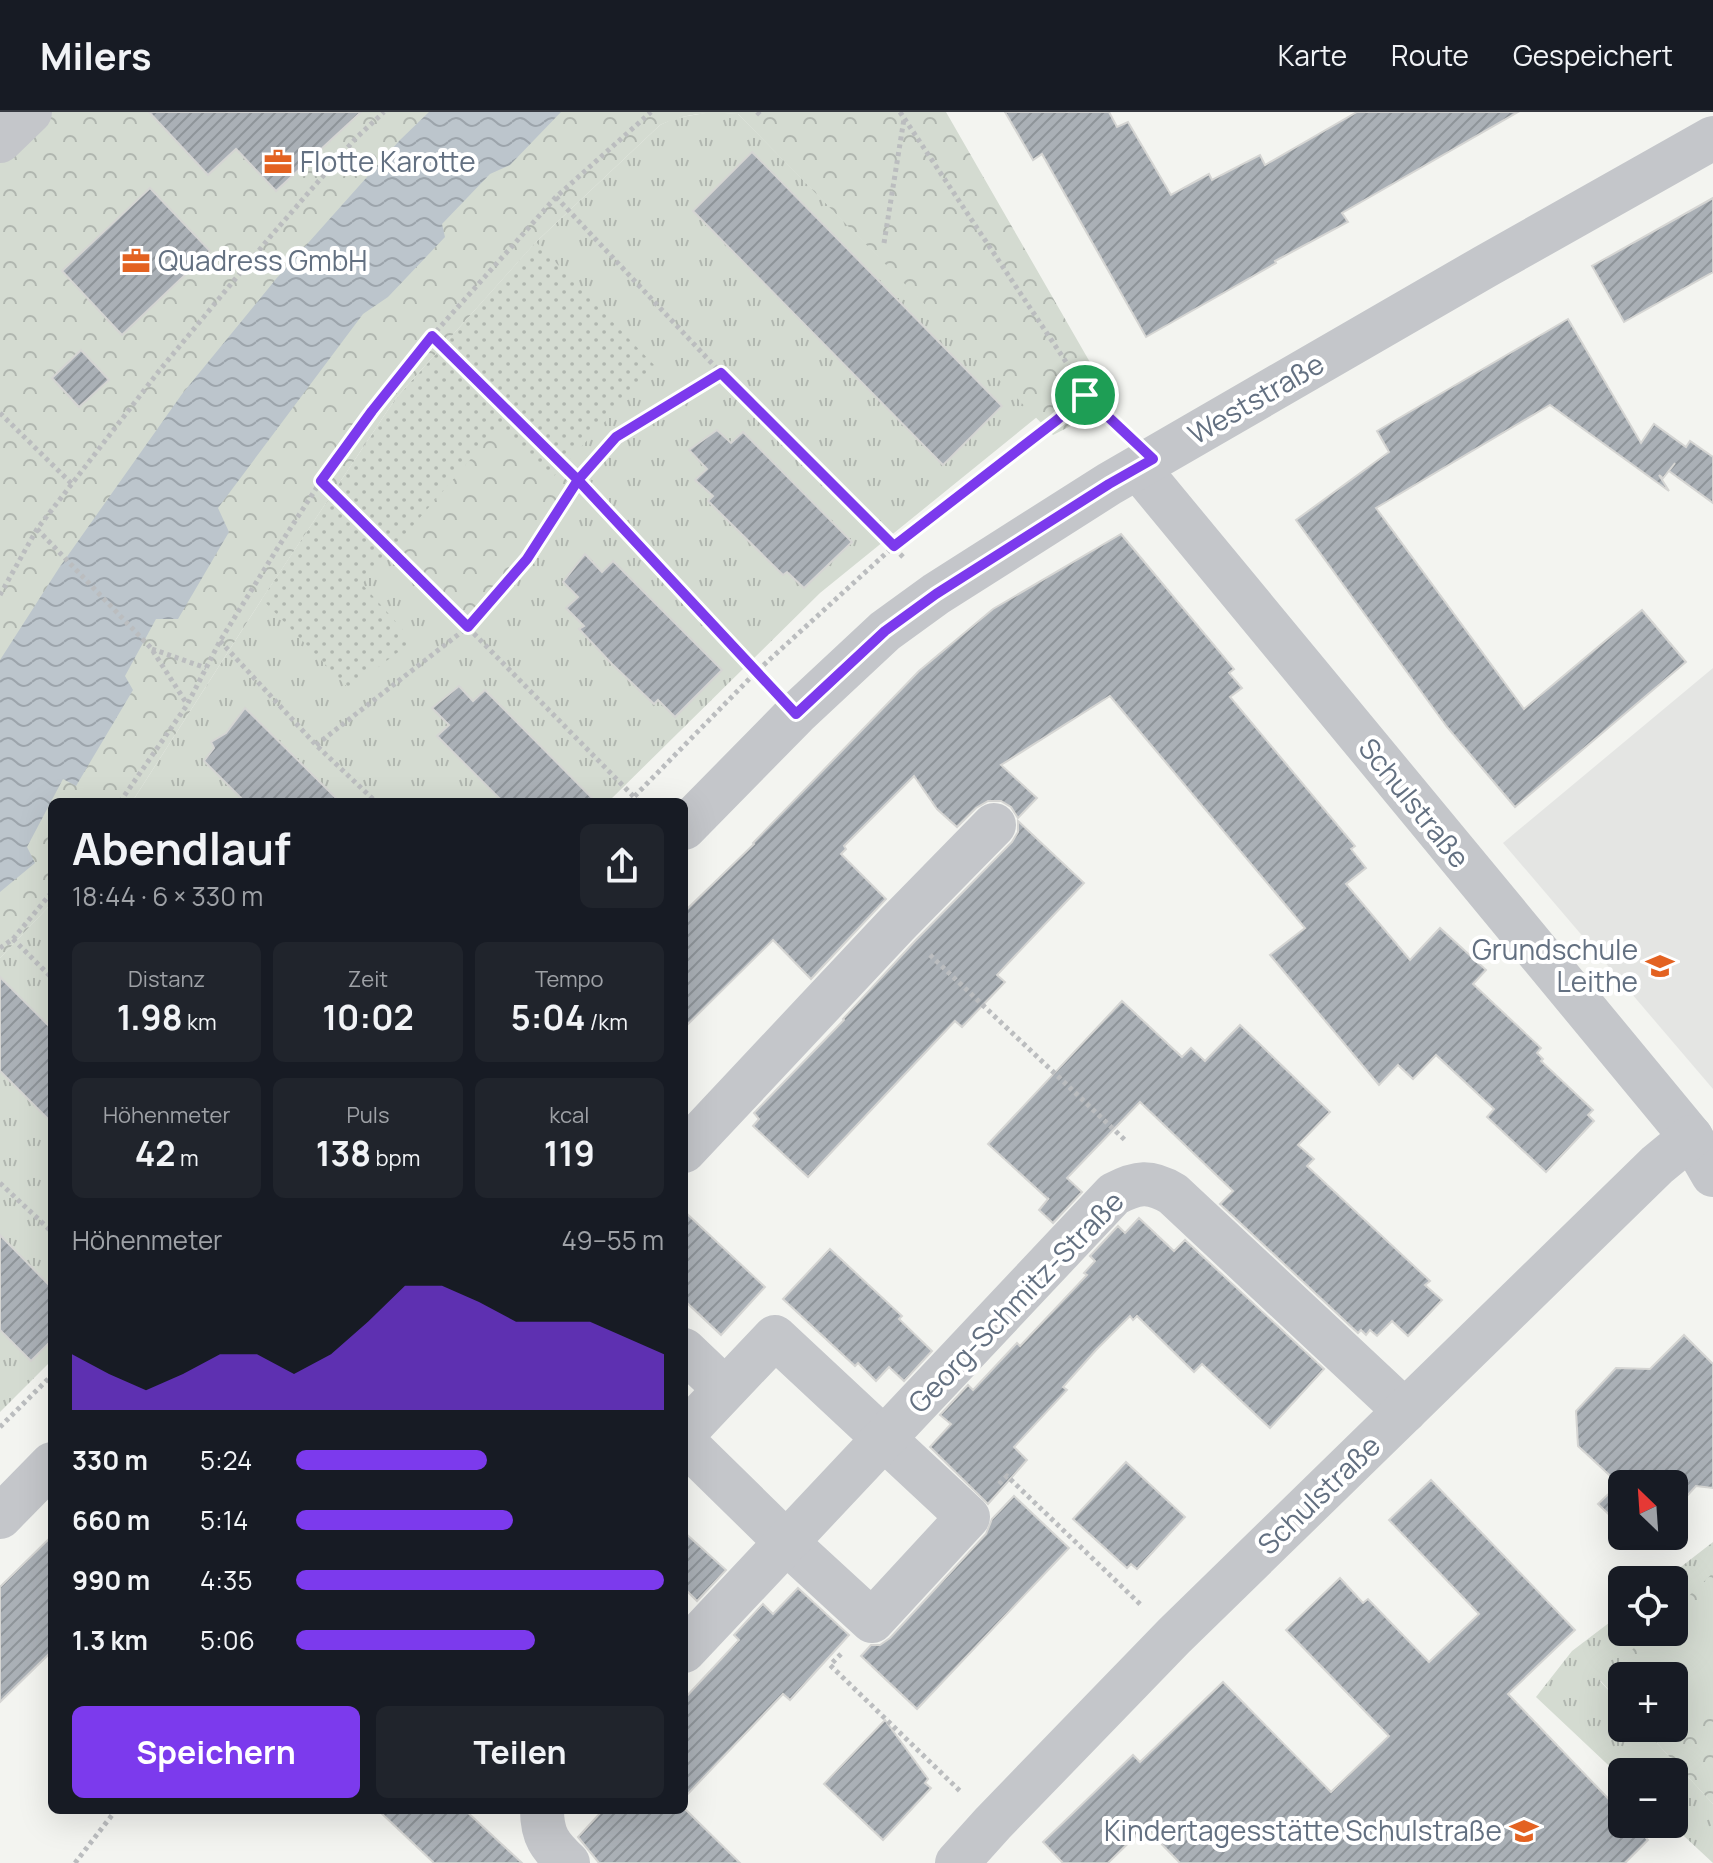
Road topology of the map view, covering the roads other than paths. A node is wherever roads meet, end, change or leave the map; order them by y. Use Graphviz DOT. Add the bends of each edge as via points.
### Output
graph roads {
  1 [pos="30,112"];
  2 [pos="1713,138"];
  3 [pos="0,141"];
  4 [pos="1145,464"];
  5 [pos="688,824"];
  6 [pos="994,825"];
  7 [pos="1691,1137"];
  8 [pos="688,1147"];
  9 [pos="1713,1175"];
  10 [pos="688,1354"];
  11 [pos="725,1389"];
  12 [pos="1405,1411"];
  13 [pos="688,1429"];
  14 [pos="884,1439"];
  15 [pos="688,1446"];
  16 [pos="48,1468"];
  17 [pos="0,1517"];
  18 [pos="786,1542"];
  19 [pos="688,1647"];
  20 [pos="542,1814"];
  21 [pos="568,1863"];
  22 [pos="957,1863"];
  1 -- 3 [label="street"];
  2 -- 4 [label="street, Weststraße"];
  4 -- 5 [label="street, Weststraße" via="885,631"];
  4 -- 7 [label="street, Schulstraße"];
  6 -- 8 [label="street"];
  7 -- 9 [label="street, Schulstraße"];
  7 -- 12 [label="street, Schulstraße"];
  10 -- 11 [label="street"];
  11 -- 13 [label="street"];
  11 -- 14 [label="street" via="775,1337"];
  12 -- 14 [label="street, Georg-Schmitz-Straße" via="1173,1194 1147,1183 1114,1194"];
  12 -- 22 [label="street, Schulstraße" via="1174,1636"];
  14 -- 18 [label="street, Georg-Schmitz-Straße"];
  14 -- 18 [label="street" via="968,1517 872,1621"];
  15 -- 18 [label="street"];
  16 -- 17 [label="street"];
  18 -- 19 [label="street, Georg-Schmitz-Straße"];
  20 -- 21 [label="street" via="544,1835"];
}
